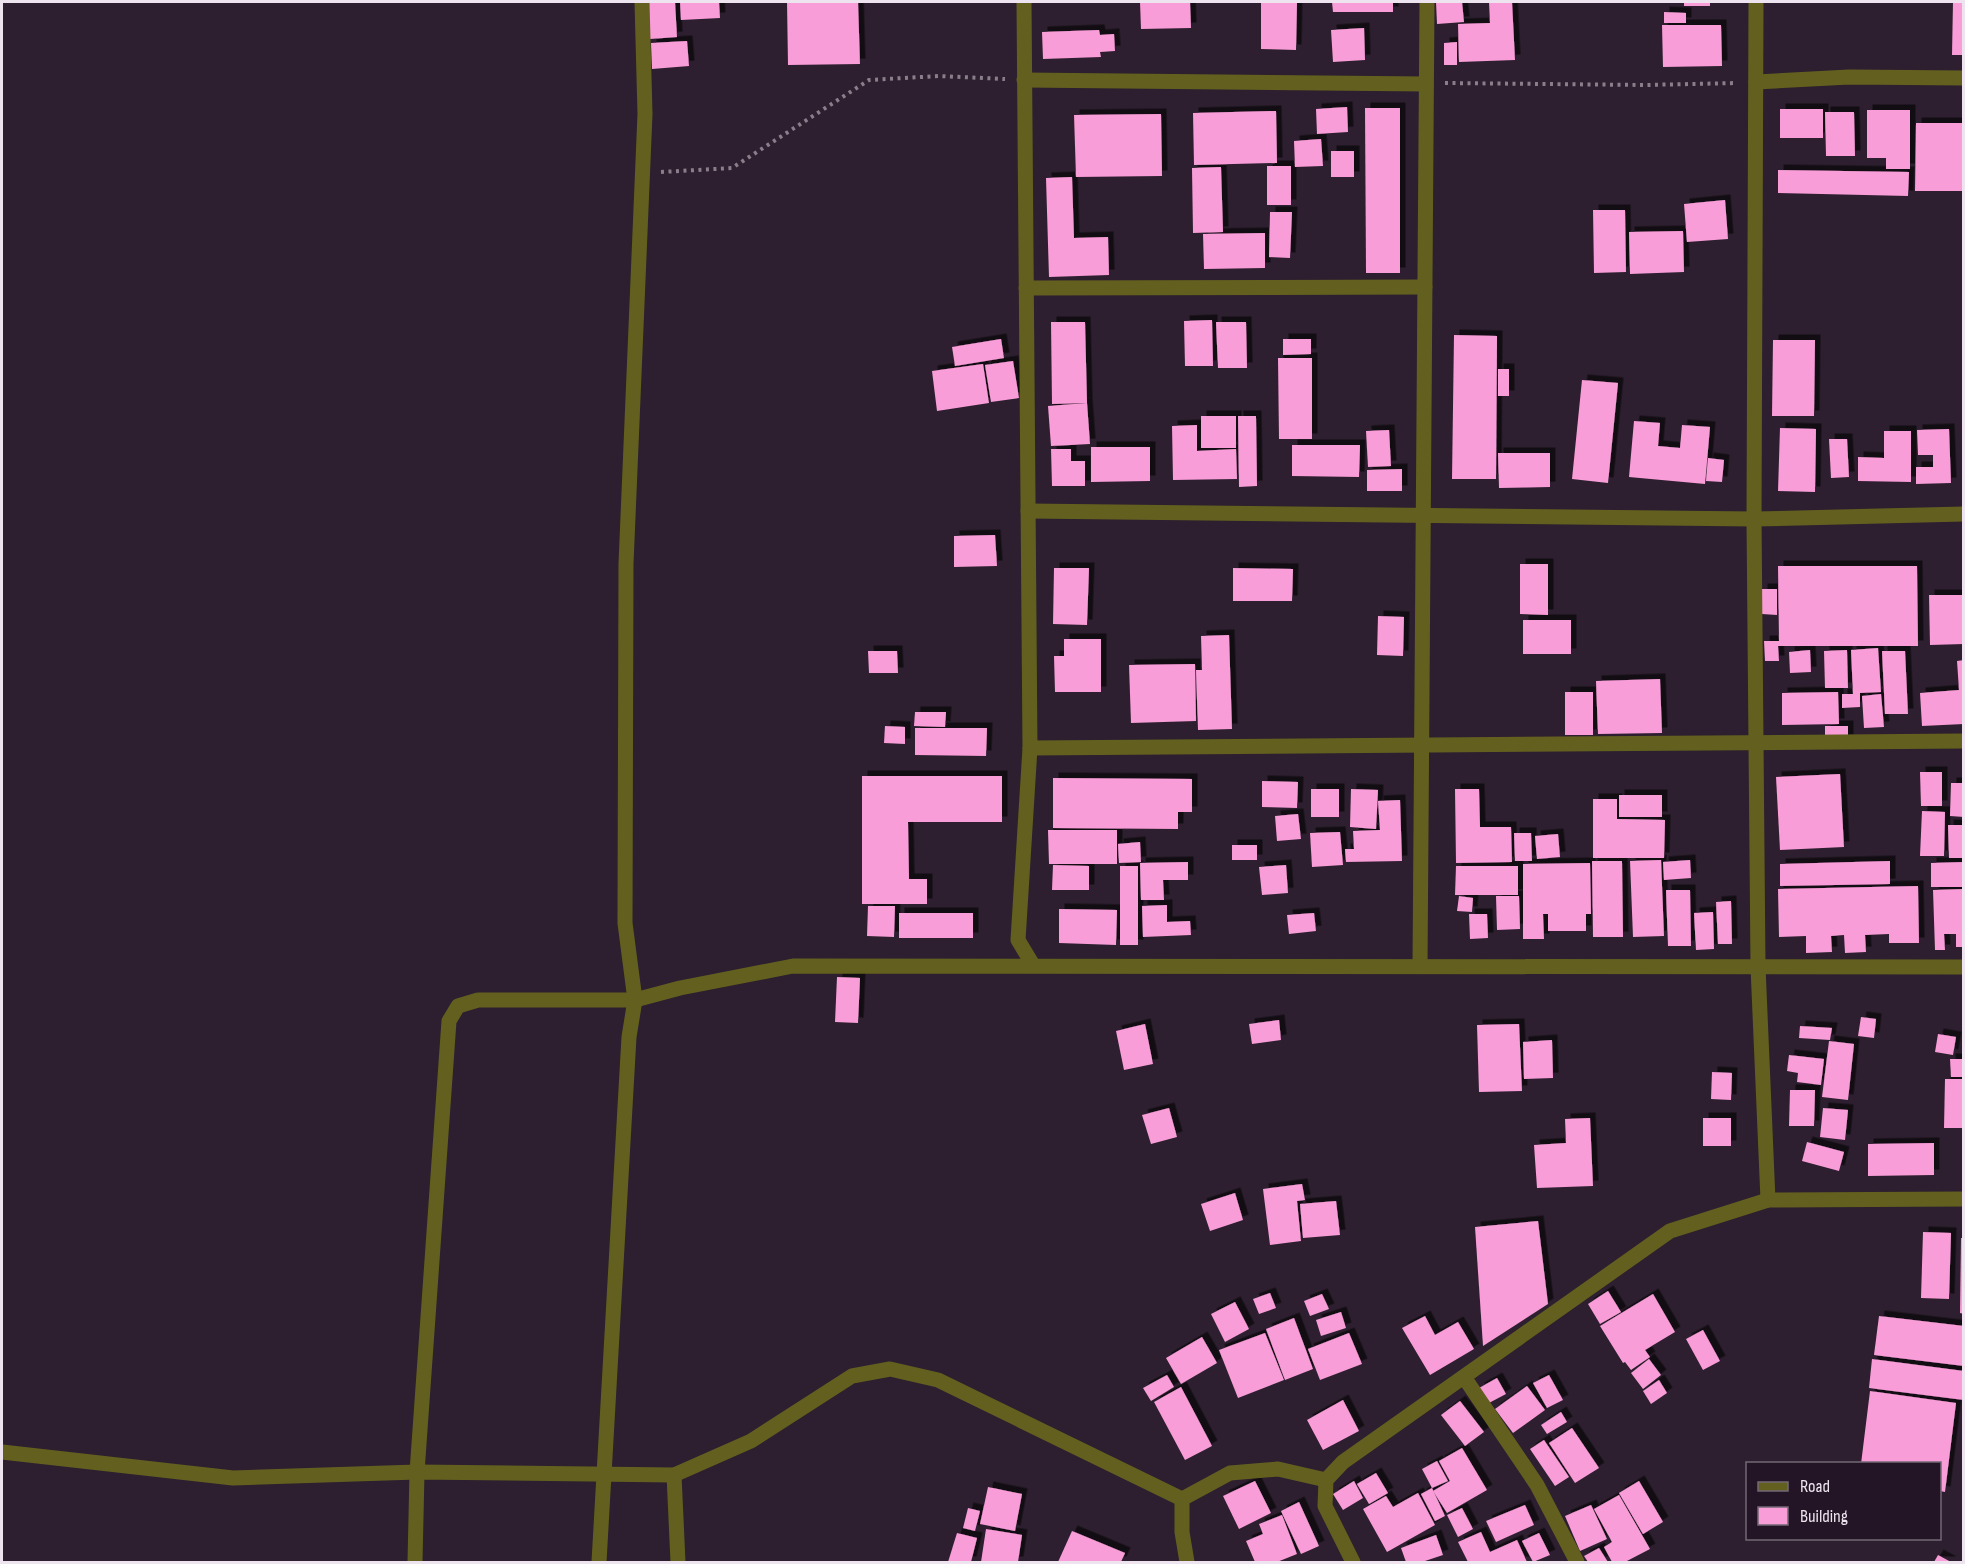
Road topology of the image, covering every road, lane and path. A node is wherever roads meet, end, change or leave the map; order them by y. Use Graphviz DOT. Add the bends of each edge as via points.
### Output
graph roads {
  1 [pos="642,2"];
  2 [pos="1024,2"];
  3 [pos="1427,2"];
  4 [pos="1756,2"];
  5 [pos="1964,78"];
  6 [pos="1024,80"];
  7 [pos="1756,82"];
  8 [pos="1426,84"];
  9 [pos="642,173"];
  10 [pos="1425,287"];
  11 [pos="1026,288"];
  12 [pos="1028,511"];
  13 [pos="1964,514"];
  14 [pos="1424,515"];
  15 [pos="1754,519"];
  16 [pos="1964,741"];
  17 [pos="1756,743"];
  18 [pos="1422,745"];
  19 [pos="1030,748"];
  20 [pos="1033,965"];
  21 [pos="1420,966"];
  22 [pos="1758,967"];
  23 [pos="1964,967"];
  24 [pos="634,1000"];
  25 [pos="1964,1199"];
  26 [pos="1768,1200"];
  27 [pos="1464,1377"];
  28 [pos="2,1452"];
  29 [pos="417,1472"];
  30 [pos="603,1474"];
  31 [pos="674,1475"];
  32 [pos="1326,1480"];
  33 [pos="1182,1499"];
  34 [pos="414,1563"];
  35 [pos="599,1563"];
  36 [pos="678,1563"];
  37 [pos="1187,1563"];
  38 [pos="1353,1563"];
  39 [pos="1577,1563"];
  1 -- 9 [label="street"];
  2 -- 6 [label="street"];
  3 -- 8 [label="street"];
  4 -- 7 [label="street"];
  5 -- 7 [label="street" via="1849,77"];
  6 -- 8 [label="street"];
  6 -- 9 [label="path" via="939,76 869,80 732,168"];
  6 -- 11 [label="street"];
  7 -- 8 [label="path"];
  7 -- 15 [label="street"];
  8 -- 10 [label="street"];
  9 -- 24 [label="street" via="626,564 625,923"];
  10 -- 11 [label="street"];
  10 -- 14 [label="street"];
  11 -- 12 [label="street"];
  12 -- 14 [label="street"];
  12 -- 19 [label="street"];
  13 -- 15 [label="street"];
  14 -- 15 [label="street"];
  14 -- 18 [label="street"];
  15 -- 17 [label="street"];
  16 -- 17 [label="street"];
  17 -- 18 [label="street"];
  17 -- 22 [label="street"];
  18 -- 19 [label="street"];
  18 -- 21 [label="street"];
  19 -- 20 [label="street" via="1018,940"];
  20 -- 21 [label="street"];
  20 -- 24 [label="street" via="793,966"];
  21 -- 22 [label="street"];
  22 -- 23 [label="street"];
  22 -- 26 [label="street"];
  24 -- 29 [label="street" via="478,1000 458,1006 448,1021"];
  24 -- 30 [label="street"];
  25 -- 26 [label="street"];
  26 -- 27 [label="street" via="1670,1231"];
  27 -- 32 [label="street" via="1342,1462"];
  27 -- 39 [label="street" via="1537,1485"];
  28 -- 29 [label="street" via="233,1478"];
  29 -- 30 [label="street"];
  29 -- 34 [label="street"];
  30 -- 31 [label="street"];
  30 -- 35 [label="street"];
  31 -- 33 [label="street" via="751,1441 852,1376 890,1369 938,1380"];
  31 -- 36 [label="street"];
  32 -- 33 [label="street" via="1278,1469 1230,1473"];
  32 -- 38 [label="street" via="1325,1506"];
  33 -- 37 [label="street"];
}
